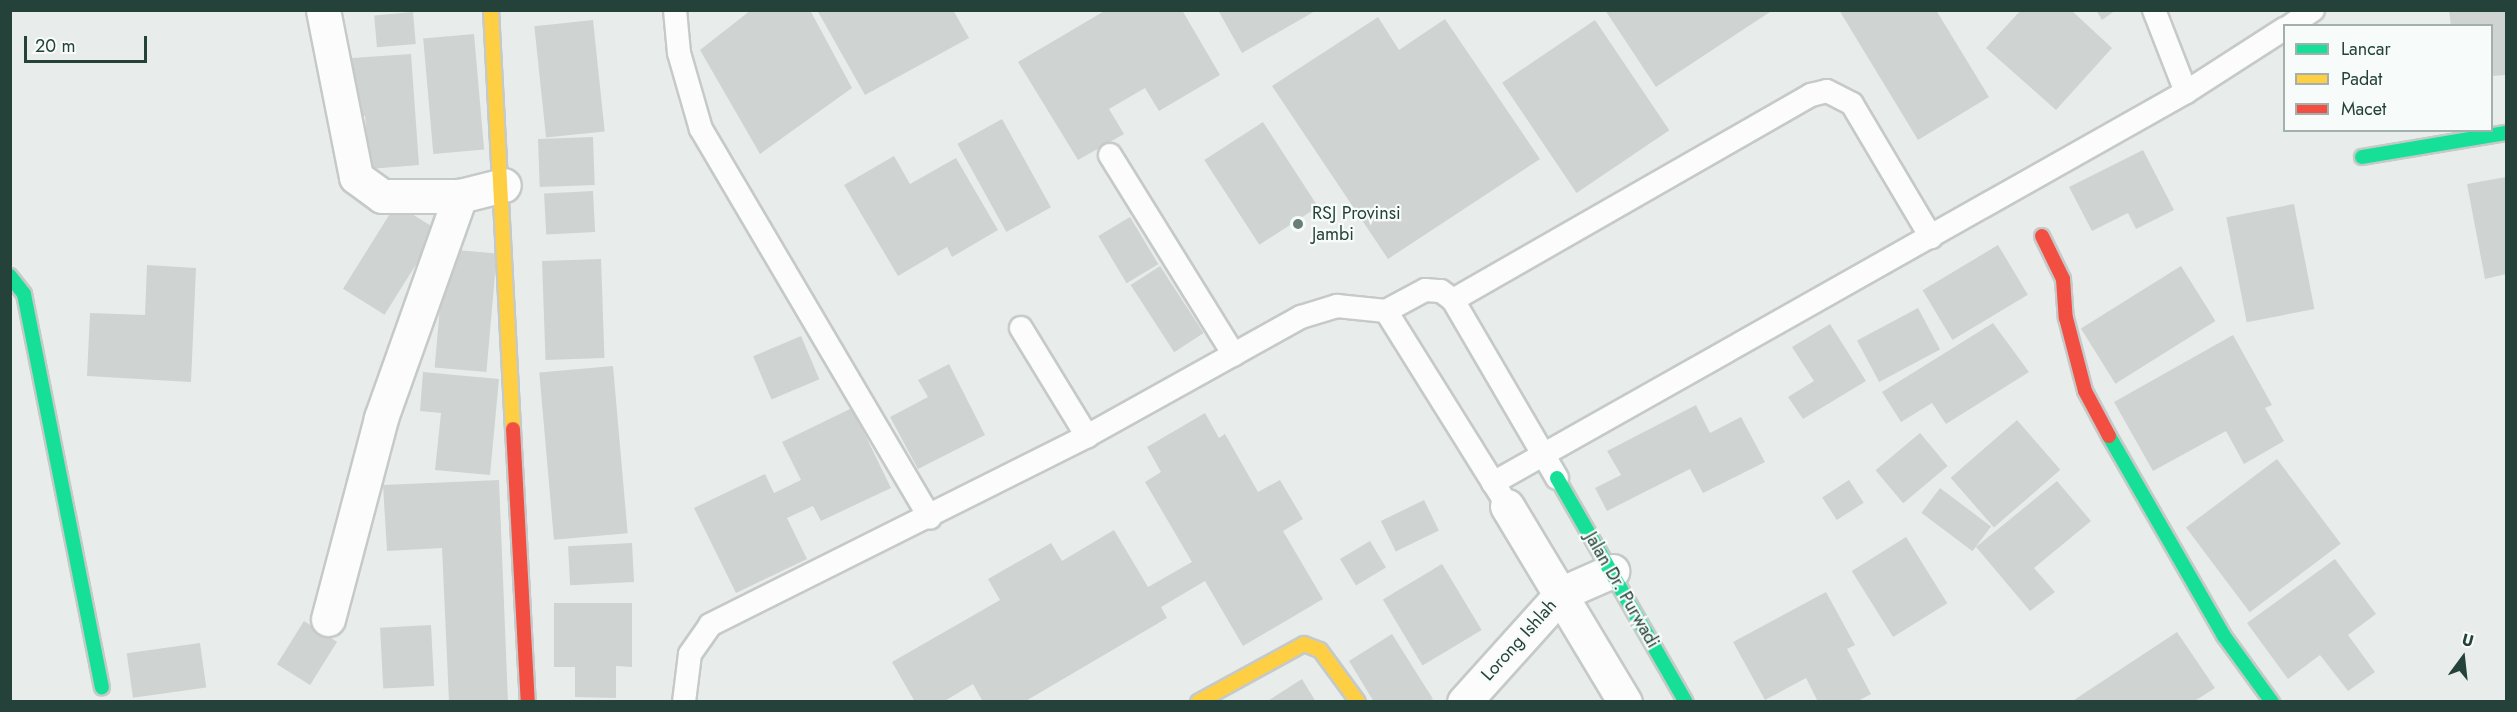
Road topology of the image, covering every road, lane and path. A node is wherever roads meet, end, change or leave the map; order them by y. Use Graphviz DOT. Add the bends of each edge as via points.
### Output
graph roads {
  1 [pos="323,10"];
  2 [pos="491,10"];
  3 [pos="675,10"];
  4 [pos="2154,10"];
  5 [pos="2313,10"];
  6 [pos="2293,24"];
  7 [pos="2283,30"];
  8 [pos="2186,92"];
  9 [pos="2506,133"];
  10 [pos="1110,155"];
  11 [pos="2362,157"];
  12 [pos="504,185"];
  13 [pos="460,196"];
  14 [pos="2042,236"];
  15 [pos="1930,237"];
  16 [pos="10,276"];
  17 [pos="1453,300"];
  18 [pos="1386,311"];
  19 [pos="1021,327"];
  20 [pos="1234,355"];
  21 [pos="1087,436"];
  22 [pos="1543,456"];
  23 [pos="1557,478"];
  24 [pos="1500,495"];
  25 [pos="930,518"];
  26 [pos="1612,571"];
  27 [pos="1562,593"];
  28 [pos="328,619"];
  29 [pos="102,687"];
  30 [pos="528,702"];
  31 [pos="684,702"];
  32 [pos="1198,702"];
  33 [pos="1358,702"];
  34 [pos="1464,702"];
  35 [pos="1625,702"];
  36 [pos="1686,702"];
  37 [pos="2272,702"];
  1 -- 13 [label="street" via="356,177 382,196"];
  2 -- 12 [label="street"];
  3 -- 25 [label="lane" via="679,53 701,129"];
  4 -- 8 [label="lane"];
  5 -- 6 [label="lane"];
  7 -- 8 [label="lane"];
  8 -- 15 [label="lane"];
  9 -- 11 [label="street"];
  10 -- 20 [label="lane"];
  12 -- 13 [label="street"];
  12 -- 30 [label="street"];
  13 -- 28 [label="street" via="381,418"];
  14 -- 37 [label="street" via="2063,279 2066,318 2085,391 2149,512 2218,627"];
  15 -- 17 [label="lane" via="1852,104 1827,92 1811,95"];
  15 -- 22 [label="lane"];
  16 -- 29 [label="street" via="24,294"];
  17 -- 18 [label="lane" via="1441,291 1425,290"];
  17 -- 22 [label="lane"];
  18 -- 20 [label="lane" via="1336,306 1301,317"];
  18 -- 24 [label="lane"];
  19 -- 21 [label="lane"];
  20 -- 21 [label="lane"];
  21 -- 25 [label="lane"];
  22 -- 23 [label="lane"];
  22 -- 24 [label="lane"];
  23 -- 26 [label="street, Jalan Dr. Purwadi"];
  24 -- 27 [label="street"];
  25 -- 31 [label="lane" via="710,625 690,654"];
  26 -- 27 [label="street, Lorong Ishlah"];
  26 -- 36 [label="street, Jalan Dr. Purwadi"];
  27 -- 34 [label="street, Lorong Ishlah"];
  27 -- 35 [label="street"];
  32 -- 33 [label="street" via="1304,644 1320,650"];
}
